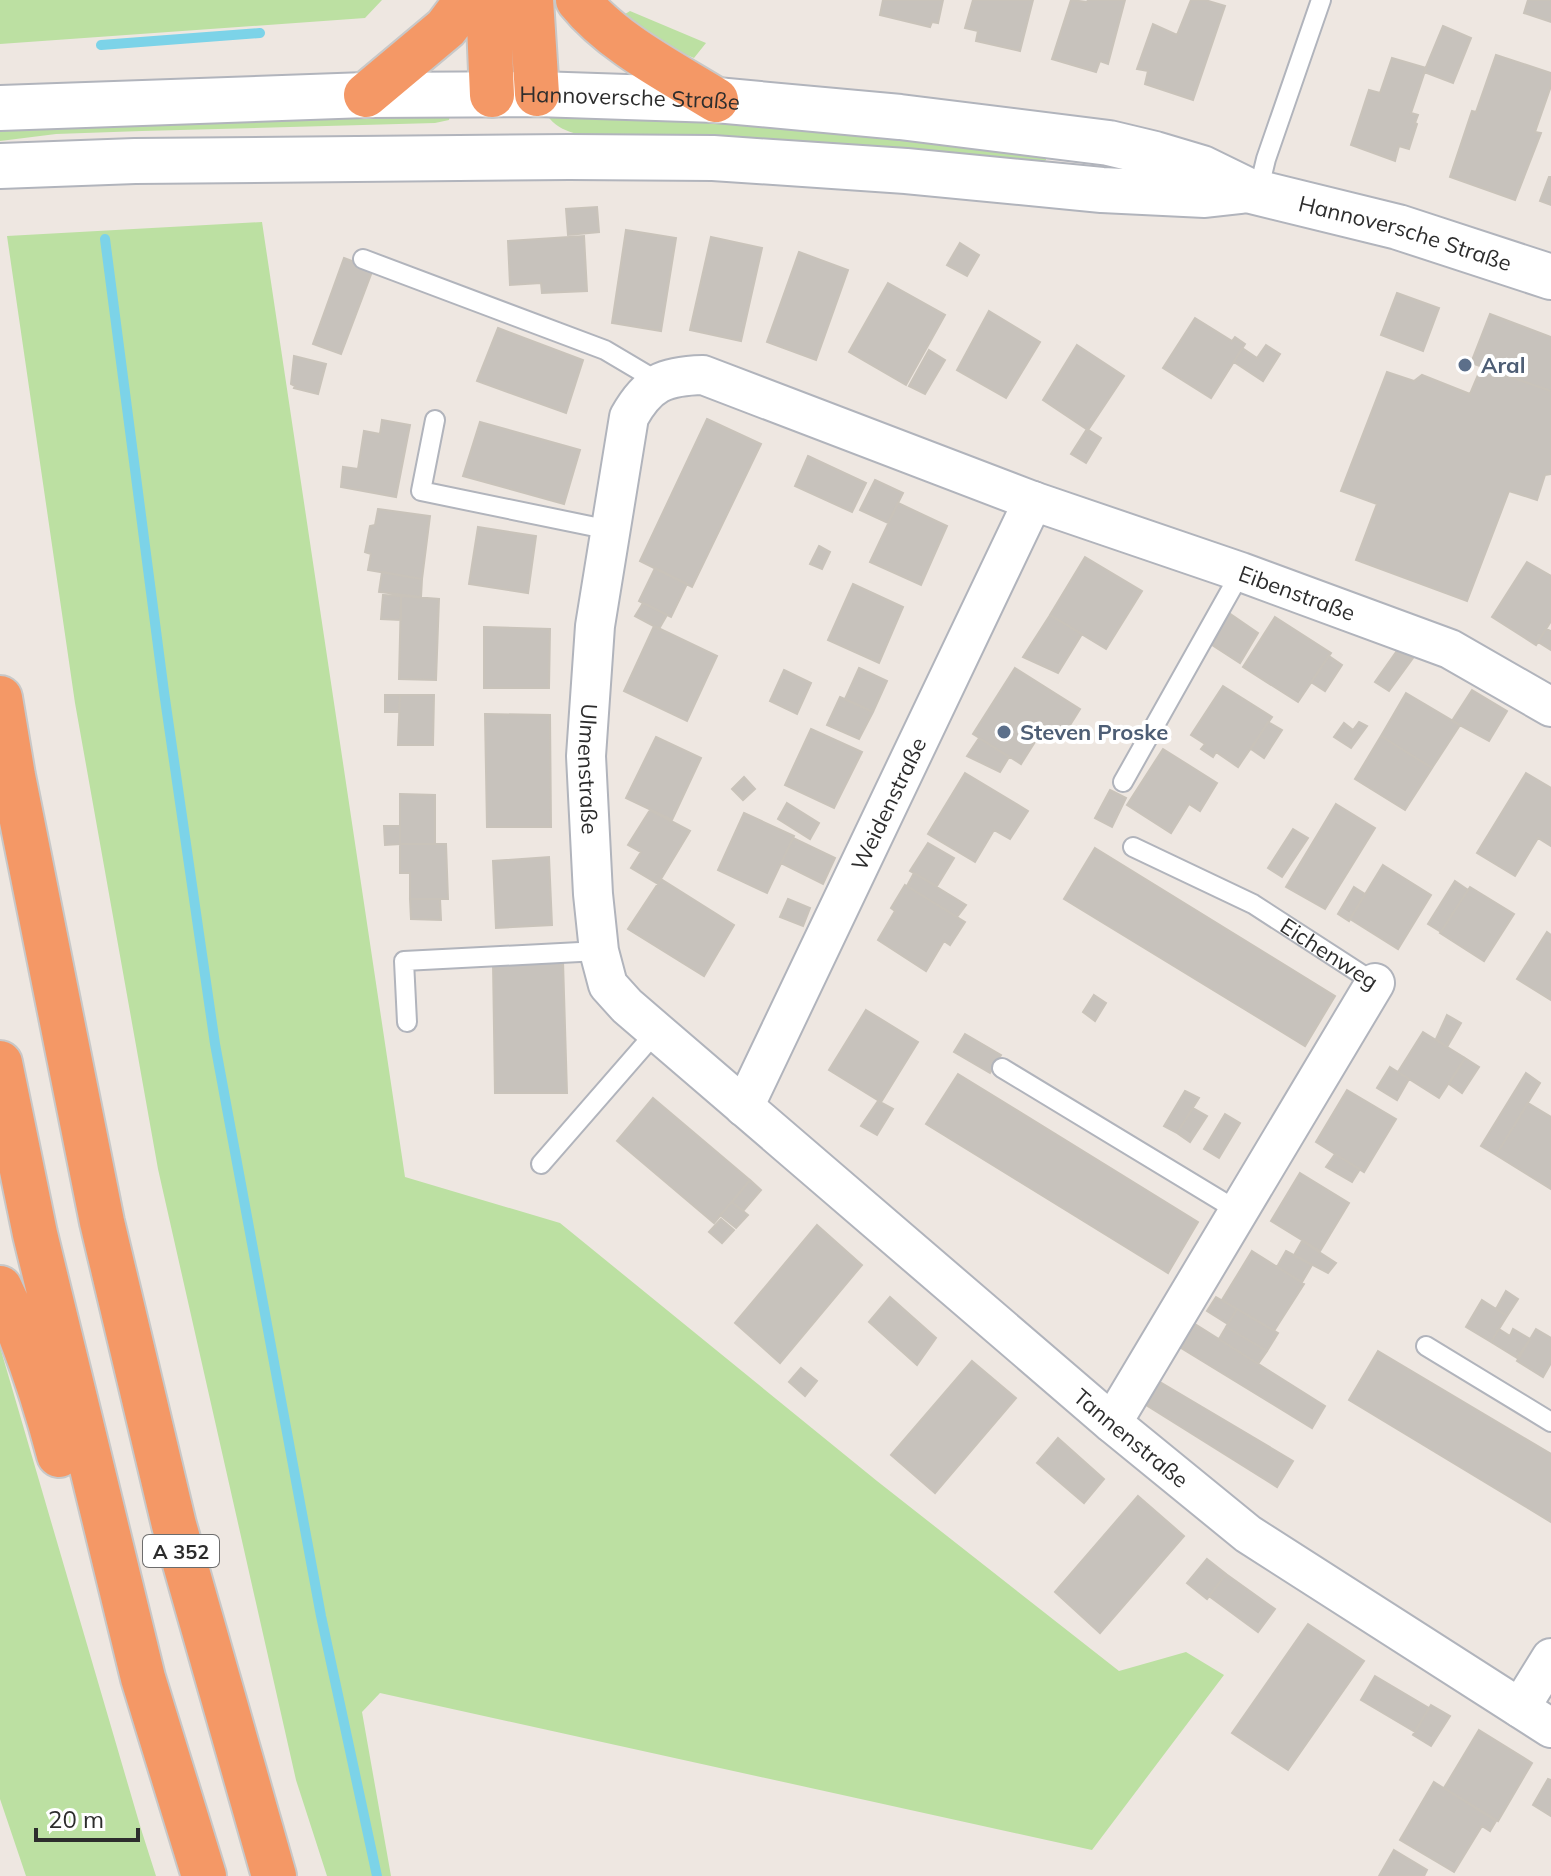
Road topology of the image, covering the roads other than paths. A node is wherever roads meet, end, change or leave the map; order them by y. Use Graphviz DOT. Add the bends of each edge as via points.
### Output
graph roads {
  1 [pos="467,0"];
  2 [pos="488,0"];
  3 [pos="531,0"];
  4 [pos="578,0"];
  5 [pos="1321,0"];
  6 [pos="537,94"];
  7 [pos="366,95"];
  8 [pos="492,95"];
  9 [pos="716,100"];
  10 [pos="0,108"];
  11 [pos="514,158"];
  12 [pos="0,166"];
  13 [pos="1253,191"];
  14 [pos="363,259"];
  15 [pos="1551,277"];
  16 [pos="659,382"];
  17 [pos="435,420"];
  18 [pos="1033,501"];
  19 [pos="610,530"];
  20 [pos="1241,572"];
  21 [pos="0,698"];
  22 [pos="1551,707"];
  23 [pos="1123,782"];
  24 [pos="1133,847"];
  25 [pos="599,951"];
  26 [pos="1375,983"];
  27 [pos="407,1022"];
  28 [pos="656,1032"];
  29 [pos="0,1063"];
  30 [pos="1002,1068"];
  31 [pos="744,1107"];
  32 [pos="541,1164"];
  33 [pos="1238,1211"];
  34 [pos="0,1288"];
  35 [pos="1426,1346"];
  36 [pos="1551,1422"];
  37 [pos="1112,1423"];
  38 [pos="1551,1658"];
  39 [pos="143,1678"];
  40 [pos="1535,1718"];
  41 [pos="204,1876"];
  42 [pos="274,1876"];
  1 -- 7 [label="highway" via="446,28"];
  2 -- 8 [label="highway"];
  3 -- 6 [label="highway"];
  4 -- 9 [label="highway" via="593,18"];
  5 -- 13 [label="lane"];
  6 -- 8 [label="main road, Hannoversche Straße"];
  6 -- 9 [label="main road, Hannoversche Straße"];
  6 -- 11 [label="main road"];
  7 -- 8 [label="main road, Hannoversche Straße"];
  7 -- 10 [label="main road, Hannoversche Straße"];
  8 -- 11 [label="main road"];
  9 -- 13 [label="main road, Hannoversche Straße" via="1109,143 1202,168"];
  11 -- 12 [label="main road, Hannoversche Straße"];
  11 -- 13 [label="main road, Hannoversche Straße" via="713,158 1102,190 1205,195"];
  13 -- 15 [label="main road, Hannoversche Straße" via="1398,227"];
  14 -- 16 [label="lane" via="605,350"];
  16 -- 18 [label="street" via="703,375"];
  16 -- 19 [label="street, Ulmenstraße" via="641,395 629,417"];
  17 -- 19 [label="lane" via="421,491"];
  18 -- 20 [label="street, Eibenstraße"];
  18 -- 31 [label="street, Weidenstraße"];
  19 -- 25 [label="street, Ulmenstraße" via="595,626 586,756"];
  20 -- 22 [label="street, Eibenstraße" via="1450,649"];
  20 -- 23 [label="lane"];
  21 -- 42 [label="highway, A 352" via="102,1222 174,1525"];
  24 -- 26 [label="lane, Eichenweg" via="1253,904"];
  25 -- 27 [label="lane" via="404,961"];
  25 -- 28 [label="street, Ulmenstraße" via="608,985"];
  26 -- 33 [label="street, Eichenweg"];
  28 -- 31 [label="street, Ulmenstraße"];
  28 -- 32 [label="lane"];
  29 -- 39 [label="highway, A 352" via="35,1234"];
  30 -- 33 [label="lane"];
  31 -- 37 [label="street, Tannenstraße"];
  33 -- 37 [label="street, Eichenweg"];
  34 -- 39 [label="highway" via="47,1407 101,1618"];
  35 -- 36 [label="lane"];
  37 -- 40 [label="street, Tannenstraße" via="1248,1534"];
  38 -- 40 [label="street"];
  39 -- 41 [label="highway, A 352"];
}
